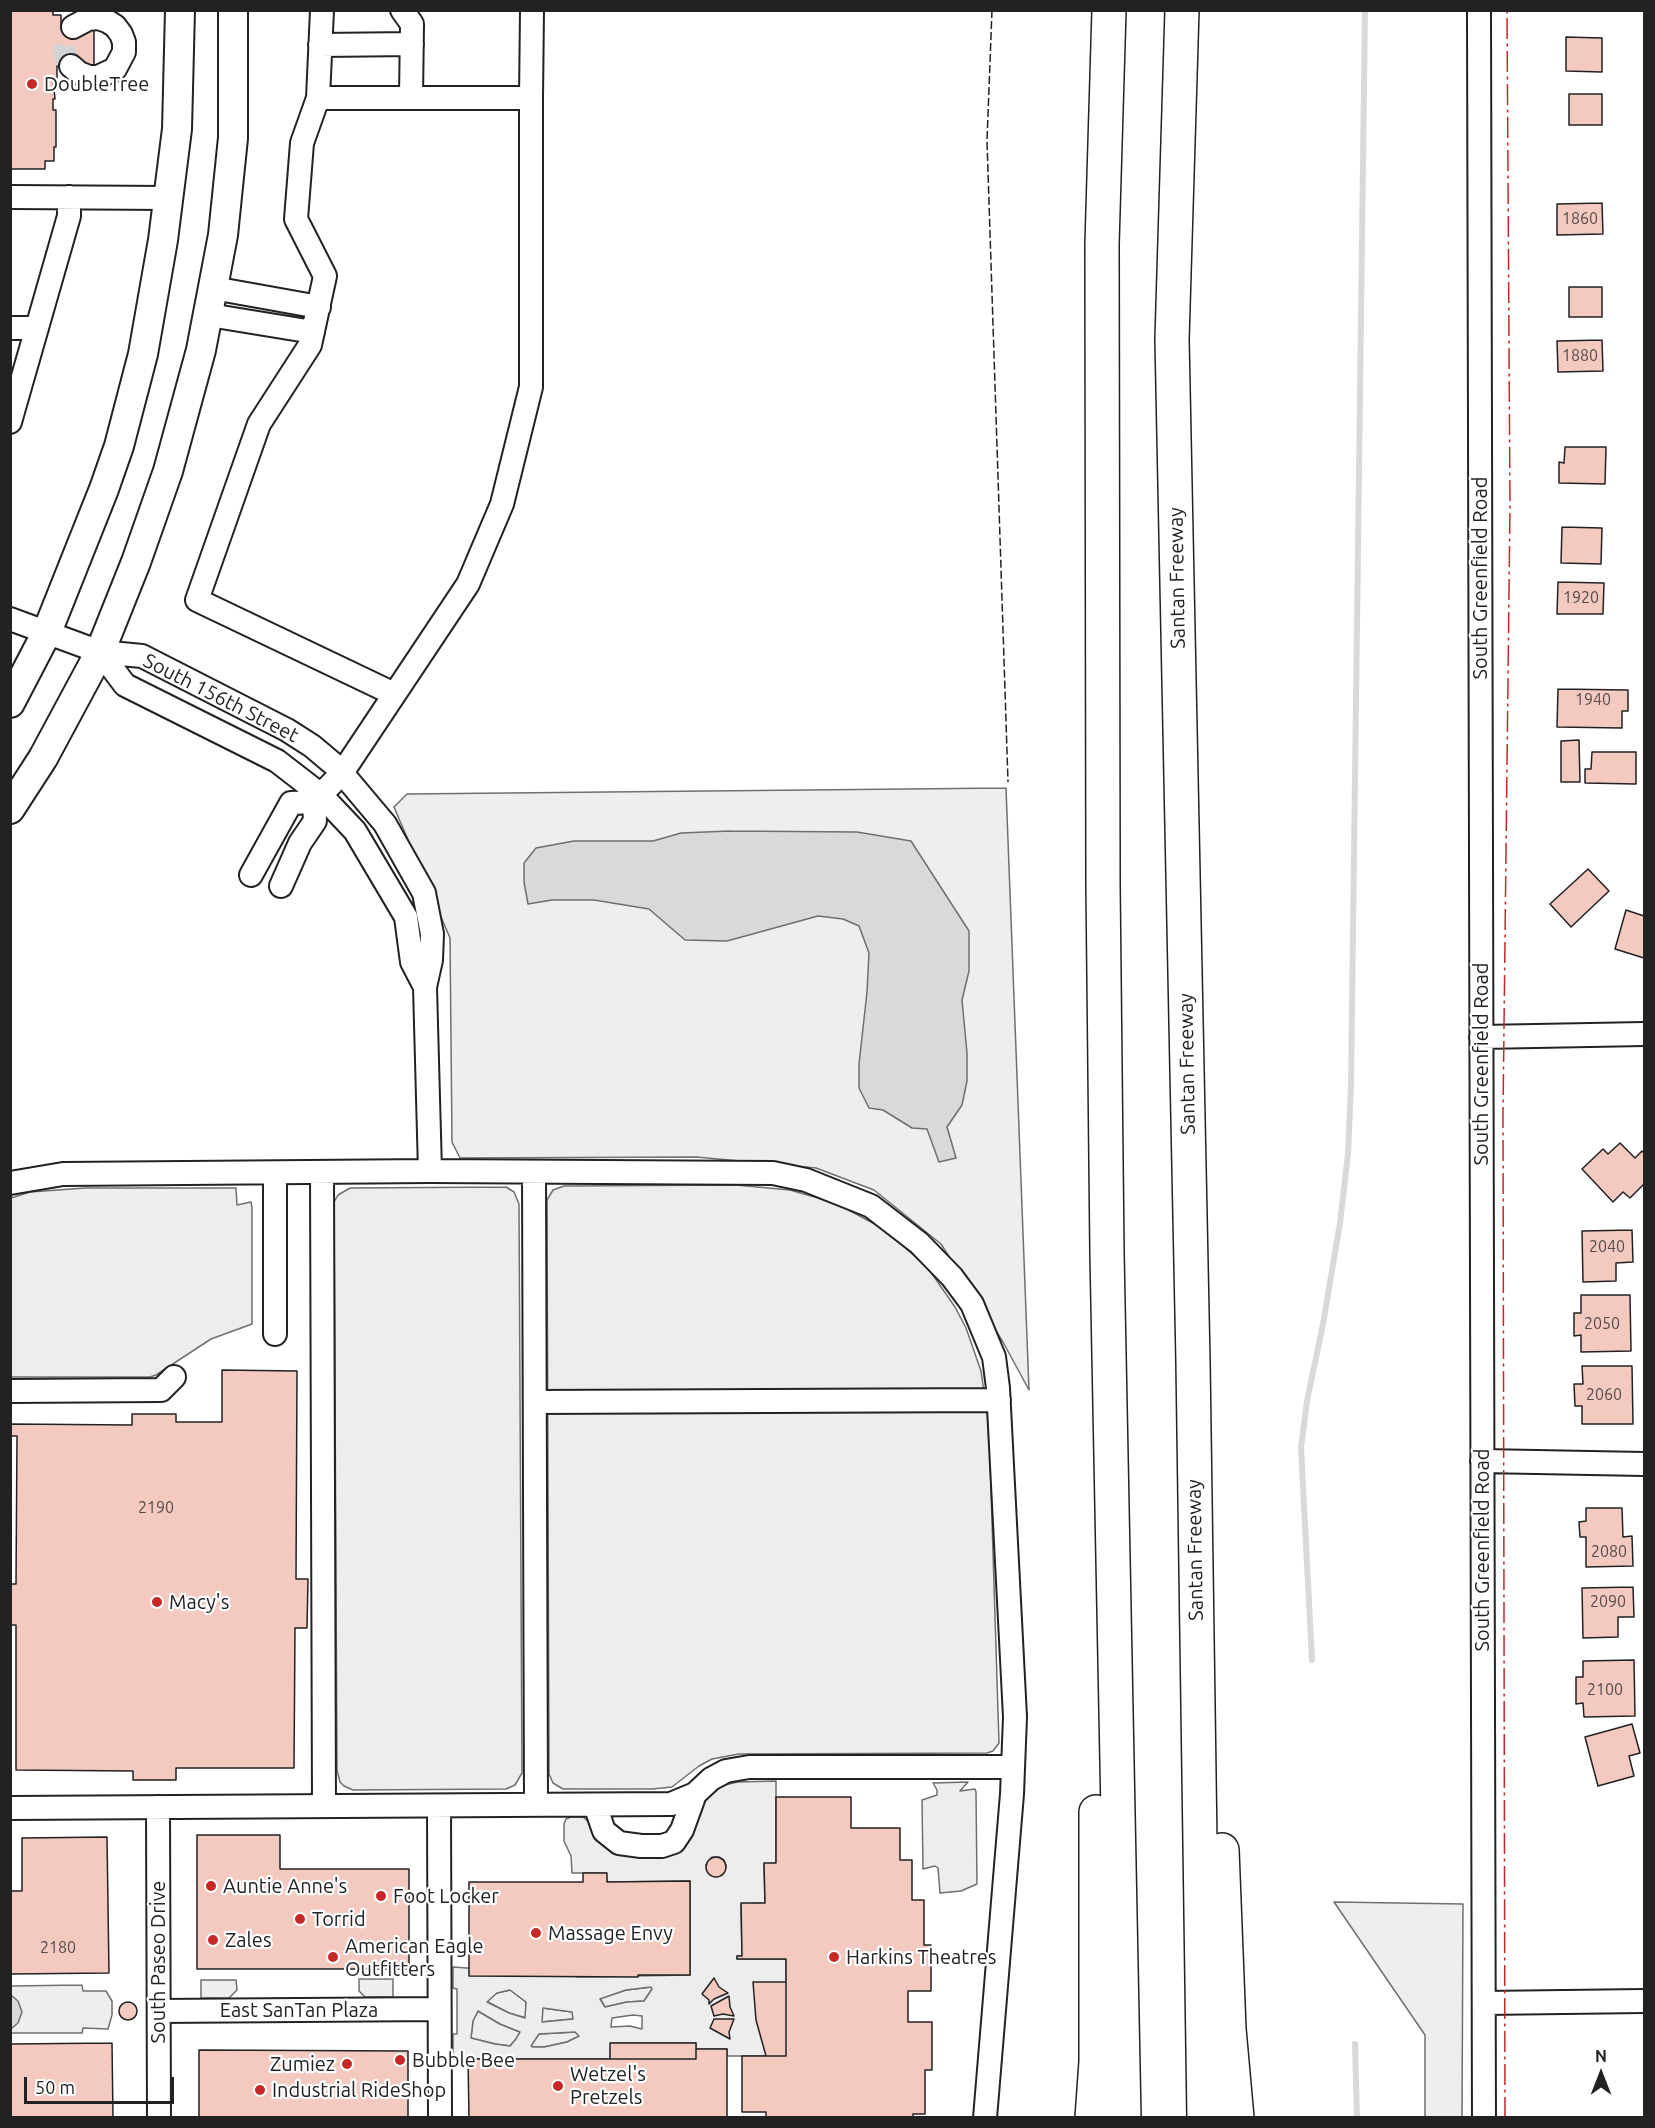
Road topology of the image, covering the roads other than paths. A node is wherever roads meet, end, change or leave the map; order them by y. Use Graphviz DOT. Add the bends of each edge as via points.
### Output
graph roads {
  1 [pos="180,10"];
  2 [pos="233,10"];
  3 [pos="322,10"];
  4 [pos="402,10"];
  5 [pos="532,10"];
  6 [pos="1109,10"];
  7 [pos="1182,10"];
  8 [pos="1479,10"];
  9 [pos="73,27"];
  10 [pos="412,44"];
  11 [pos="320,45"];
  12 [pos="71,66"];
  13 [pos="318,98"];
  14 [pos="411,98"];
  15 [pos="531,98"];
  16 [pos="10,197"];
  17 [pos="69,197"];
  18 [pos="168,198"];
  19 [pos="211,301"];
  20 [pos="319,307"];
  21 [pos="10,328"];
  22 [pos="37,328"];
  23 [pos="313,332"];
  24 [pos="15,390"];
  25 [pos="10,422"];
  26 [pos="10,619"];
  27 [pos="47,632"];
  28 [pos="100,652"];
  29 [pos="394,694"];
  30 [pos="10,704"];
  31 [pos="342,773"];
  32 [pos="318,799"];
  33 [pos="10,809"];
  34 [pos="275,830"];
  35 [pos="300,843"];
  36 [pos="251,875"];
  37 [pos="281,886"];
  38 [pos="425,987"];
  39 [pos="1644,1035"];
  40 [pos="1481,1037"];
  41 [pos="322,1172"];
  42 [pos="430,1172"];
  43 [pos="534,1172"];
  44 [pos="275,1173"];
  45 [pos="10,1183"];
  46 [pos="1107,1253"];
  47 [pos="274,1334"];
  48 [pos="174,1377"];
  49 [pos="10,1391"];
  50 [pos="999,1400"];
  51 [pos="535,1402"];
  52 [pos="1482,1461"];
  53 [pos="1644,1464"];
  54 [pos="1196,1652"];
  55 [pos="1012,1767"];
  56 [pos="695,1794"];
  57 [pos="536,1805"];
  58 [pos="595,1805"];
  59 [pos="324,1806"];
  60 [pos="439,1806"];
  61 [pos="158,1807"];
  62 [pos="10,1808"];
  63 [pos="1644,2001"];
  64 [pos="1484,2003"];
  65 [pos="439,2009"];
  66 [pos="159,2011"];
  67 [pos="159,2118"];
  68 [pos="440,2118"];
  69 [pos="985,2118"];
  70 [pos="1092,2118"];
  71 [pos="1124,2118"];
  72 [pos="1204,2118"];
  73 [pos="1237,2118"];
  74 [pos="1484,2118"];
  1 -- 18 [label="main road" via="177,129"];
  2 -- 19 [label="main road" via="233,138 223,235"];
  3 -- 11 [label="street"];
  4 -- 10 [label="street" via="412,24"];
  5 -- 15 [label="street"];
  6 -- 46 [label="highway" via="1102,244"];
  7 -- 54 [label="highway, Santan Freeway" via="1172,339"];
  8 -- 40 [label="street, South Greenfield Road"];
  9 -- 12 [label="street" via="88,19 107,21 121,33 124,52 115,69 98,77 79,73"];
  10 -- 11 [label="street"];
  10 -- 14 [label="street"];
  11 -- 13 [label="street"];
  13 -- 14 [label="street"];
  13 -- 20 [label="street" via="302,143 296,219 326,276"];
  14 -- 15 [label="street"];
  15 -- 29 [label="street" via="531,387 502,504 468,584"];
  16 -- 17 [label="street"];
  17 -- 18 [label="street"];
  17 -- 22 [label="street" via="69,216"];
  18 -- 27 [label="main road" via="143,354 119,446"];
  19 -- 20 [label="street"];
  19 -- 23 [label="street"];
  19 -- 28 [label="main road" via="168,471"];
  20 -- 23 [label="street"];
  21 -- 22 [label="street"];
  22 -- 24 [label="street"];
  23 -- 29 [label="street" via="310,345 259,424 197,600"];
  24 -- 25 [label="street"];
  26 -- 27 [label="street, South 156th Street"];
  27 -- 28 [label="street, South 156th Street"];
  27 -- 30 [label="main road"];
  28 -- 31 [label="street, South 156th Street" via="142,656 287,730"];
  28 -- 32 [label="street, South 156th Street" via="125,685 276,761"];
  28 -- 33 [label="main road" via="43,758"];
  29 -- 31 [label="street"];
  31 -- 32 [label="street"];
  31 -- 38 [label="street, South 156th Street" via="385,824 424,893 432,934"];
  32 -- 34 [label="street" via="291,803"];
  32 -- 35 [label="street" via="315,821"];
  32 -- 38 [label="street, South 156th Street" via="355,831 406,917 412,962"];
  34 -- 35 [label="street"];
  34 -- 36 [label="street"];
  35 -- 37 [label="street"];
  38 -- 42 [label="street, South 156th Street"];
  39 -- 40 [label="street"];
  40 -- 52 [label="street, South Greenfield Road"];
  41 -- 42 [label="street"];
  41 -- 44 [label="street"];
  41 -- 59 [label="street"];
  42 -- 43 [label="street"];
  43 -- 50 [label="street" via="773,1173 806,1180 871,1206 919,1243 972,1304 994,1357"];
  43 -- 51 [label="street"];
  44 -- 45 [label="street" via="63,1174"];
  44 -- 47 [label="street"];
  46 -- 70 [label="highway" via="1095,1606 1096,2062"];
  46 -- 71 [label="highway"];
  48 -- 49 [label="street" via="161,1390"];
  50 -- 51 [label="street"];
  50 -- 55 [label="street" via="1015,1717"];
  51 -- 57 [label="street"];
  52 -- 53 [label="street"];
  52 -- 64 [label="street, South Greenfield Road"];
  54 -- 72 [label="highway, Santan Freeway"];
  54 -- 73 [label="highway" via="1217,1736 1229,2029"];
  55 -- 56 [label="street" via="749,1767 726,1771"];
  55 -- 69 [label="street"];
  56 -- 58 [label="street" via="671,1804"];
  56 -- 58 [label="street" via="682,1830 674,1842 662,1846 619,1843 604,1831"];
  57 -- 58 [label="street"];
  57 -- 60 [label="street"];
  59 -- 60 [label="street"];
  59 -- 61 [label="street"];
  60 -- 65 [label="street"];
  61 -- 62 [label="street"];
  61 -- 66 [label="street, South Paseo Drive"];
  63 -- 64 [label="street"];
  64 -- 74 [label="street, South Greenfield Road"];
  65 -- 66 [label="street, East SanTan Plaza"];
  65 -- 68 [label="street"];
  66 -- 67 [label="street, South Paseo Drive"];
}
